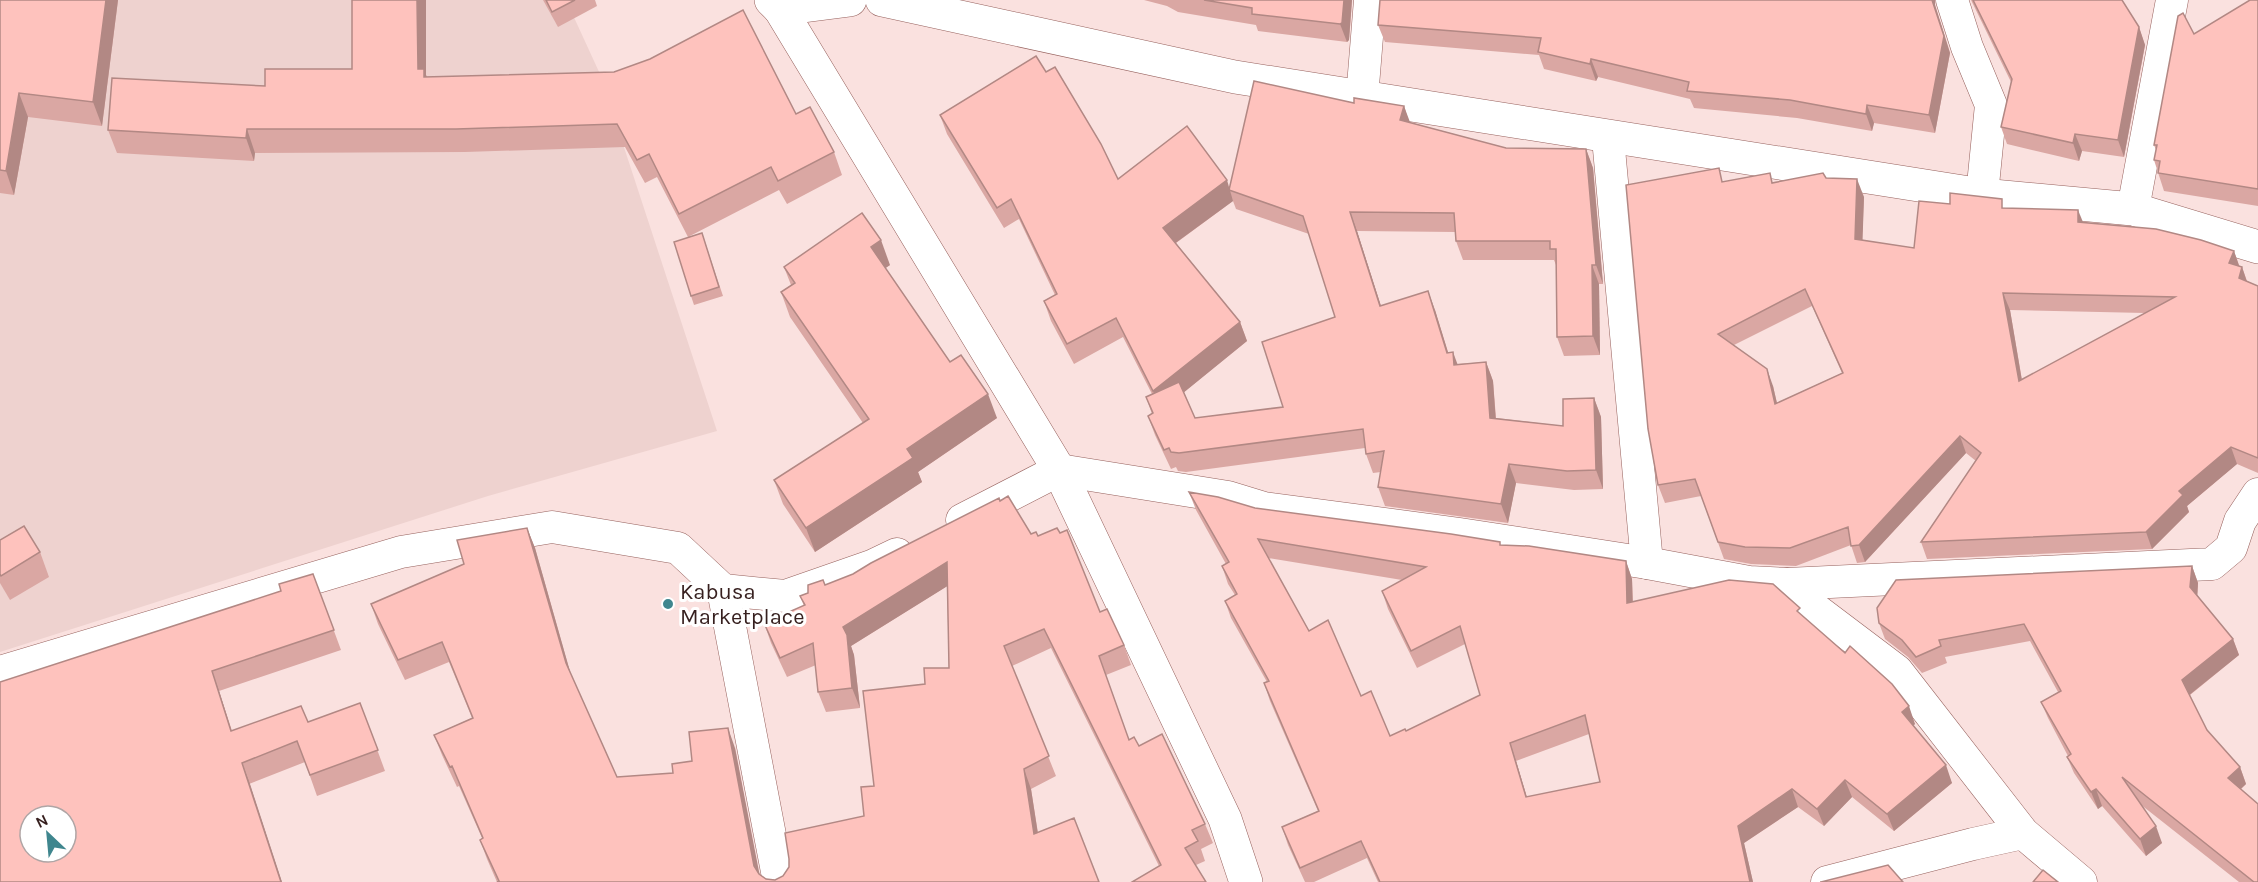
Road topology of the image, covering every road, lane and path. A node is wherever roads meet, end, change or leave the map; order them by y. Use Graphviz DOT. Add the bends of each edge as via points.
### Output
graph roads {
  1 [pos="850,0"];
  2 [pos="882,0"];
  3 [pos="1370,0"];
  4 [pos="1952,0"];
  5 [pos="2172,0"];
  6 [pos="775,4"];
  7 [pos="1362,98"];
  8 [pos="1608,138"];
  9 [pos="1982,195"];
  10 [pos="2133,209"];
  11 [pos="2258,247"];
  12 [pos="1059,470"];
  13 [pos="2258,494"];
  14 [pos="1647,563"];
  15 [pos="1787,584"];
  16 [pos="723,590"];
  17 [pos="0,672"];
  18 [pos="2023,833"];
  19 [pos="779,882"];
  20 [pos="1246,882"];
  21 [pos="1827,882"];
  22 [pos="2082,882"];
  1 -- 6 [label="street"];
  2 -- 7 [label="street" via="1235,77"];
  3 -- 7 [label="street"];
  4 -- 9 [label="street" via="1991,105"];
  5 -- 10 [label="street"];
  6 -- 12 [label="street"];
  7 -- 8 [label="street"];
  8 -- 9 [label="street"];
  8 -- 14 [label="street"];
  9 -- 10 [label="street"];
  10 -- 11 [label="street"];
  12 -- 14 [label="street" via="1228,497 1264,508"];
  12 -- 16 [label="street" via="874,566 785,596"];
  12 -- 20 [label="street" via="1225,819"];
  13 -- 15 [label="street" via="2240,522 2230,548 2212,564"];
  14 -- 15 [label="street" via="1749,582"];
  15 -- 18 [label="street" via="1897,671"];
  16 -- 17 [label="street" via="678,548 552,527 401,552"];
  16 -- 19 [label="street"];
  18 -- 21 [label="street"];
  18 -- 22 [label="street"];
}
